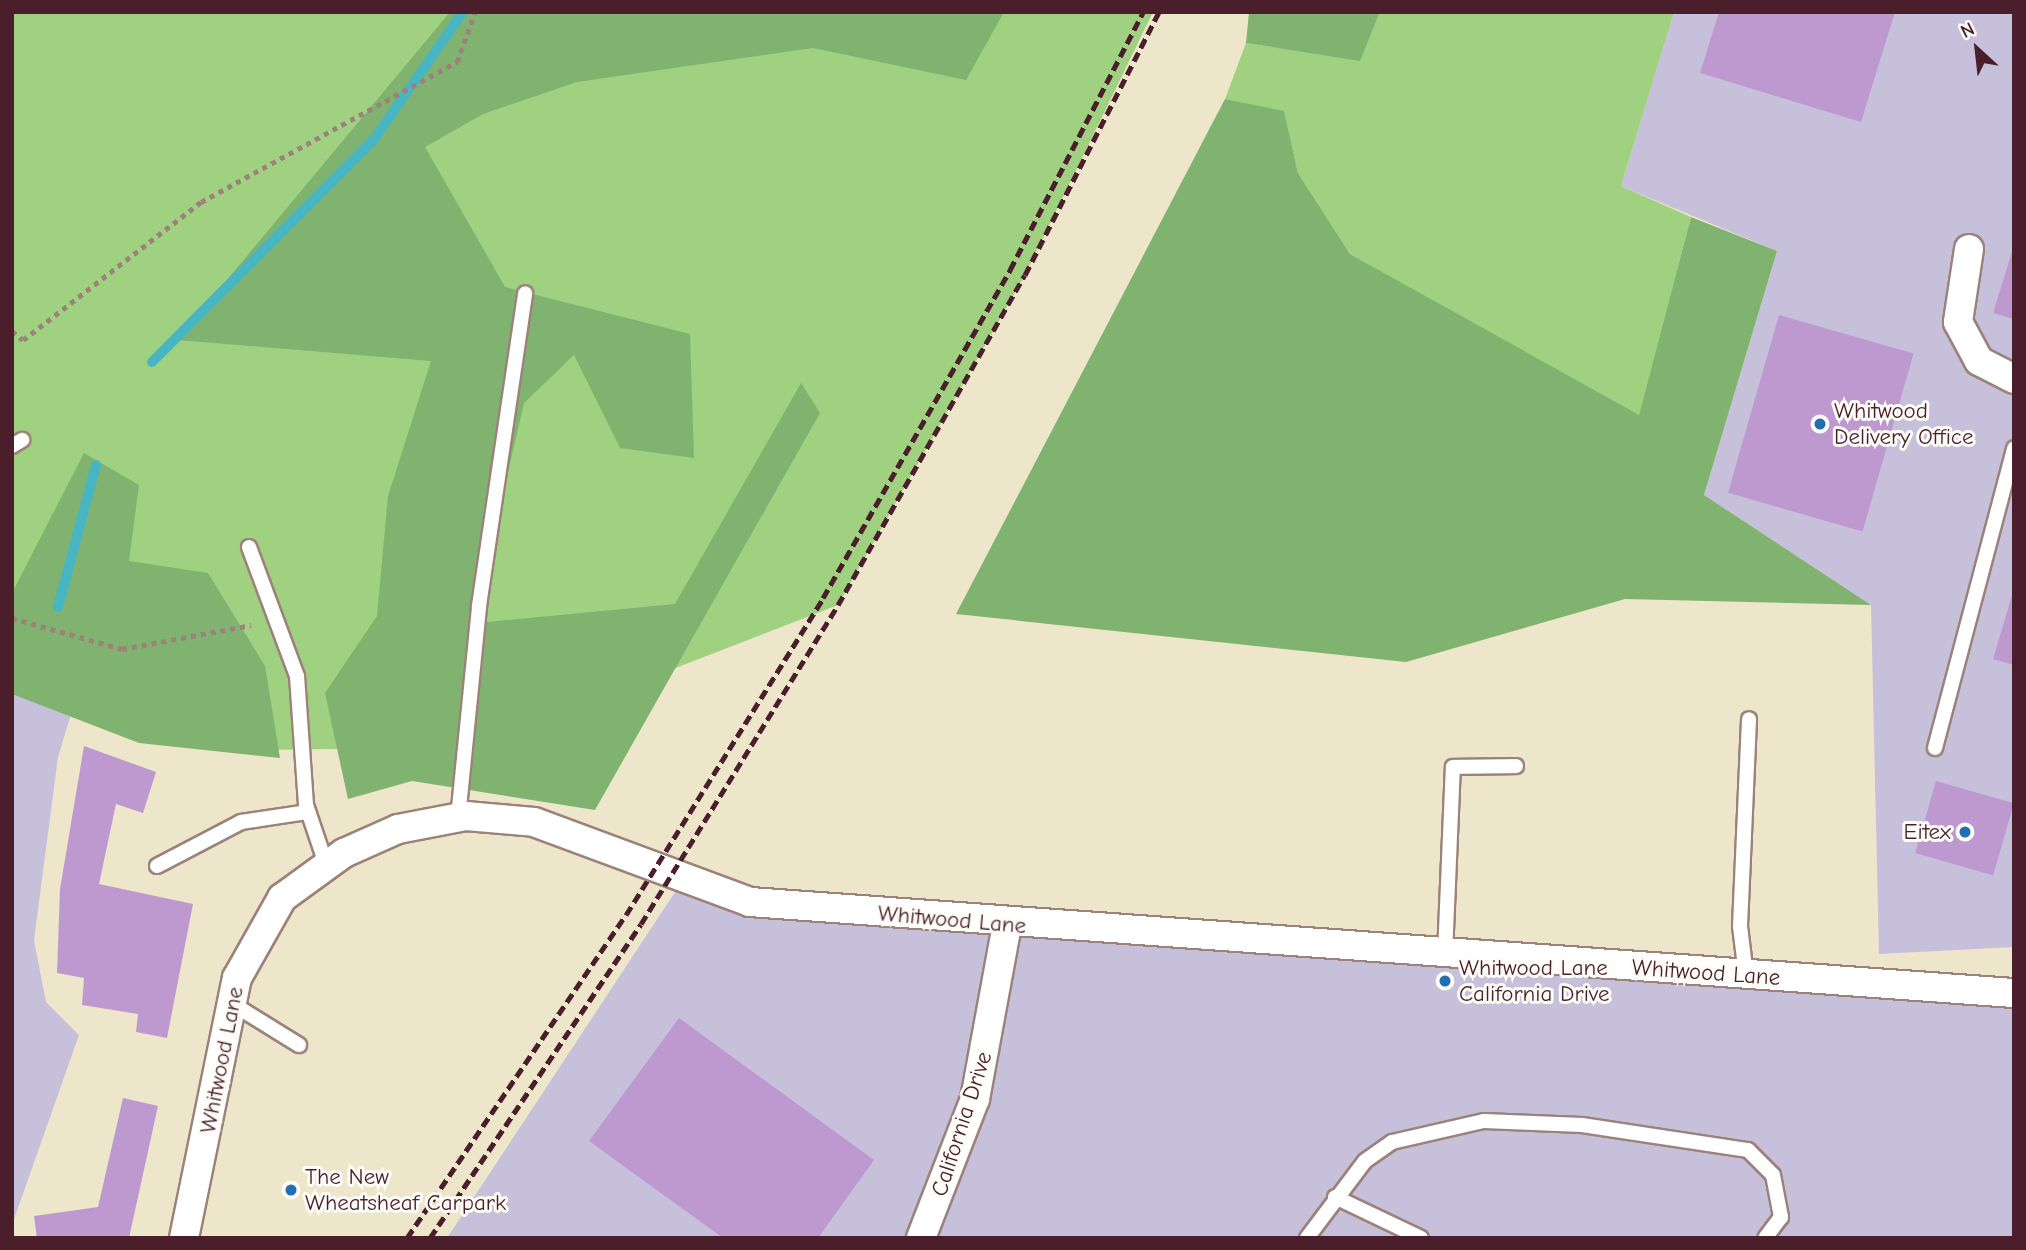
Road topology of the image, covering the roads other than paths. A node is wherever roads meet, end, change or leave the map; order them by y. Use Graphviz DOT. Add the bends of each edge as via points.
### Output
graph roads {
  1 [pos="1969,249"];
  2 [pos="525,293"];
  3 [pos="2014,379"];
  4 [pos="2014,448"];
  5 [pos="249,547"];
  6 [pos="1749,719"];
  7 [pos="1935,748"];
  8 [pos="1516,766"];
  9 [pos="309,813"];
  10 [pos="458,818"];
  11 [pos="326,864"];
  12 [pos="157,866"];
  13 [pos="1007,925"];
  14 [pos="1445,957"];
  15 [pos="1746,975"];
  16 [pos="2014,993"];
  17 [pos="232,1003"];
  18 [pos="299,1045"];
  19 [pos="1335,1197"];
  20 [pos="184,1238"];
  21 [pos="921,1238"];
  22 [pos="1307,1238"];
  23 [pos="1421,1238"];
  24 [pos="1765,1238"];
  1 -- 3 [label="street" via="1958,322 1979,360"];
  2 -- 10 [label="lane" via="478,606"];
  4 -- 7 [label="lane"];
  5 -- 9 [label="lane" via="297,676"];
  6 -- 15 [label="lane" via="1740,926"];
  8 -- 14 [label="lane" via="1453,767"];
  9 -- 11 [label="lane"];
  9 -- 12 [label="lane" via="241,822"];
  10 -- 11 [label="street, Whitwood Lane" via="398,829"];
  10 -- 13 [label="street, Whitwood Lane" via="534,821 750,902"];
  11 -- 17 [label="street, Whitwood Lane" via="282,898 242,967"];
  13 -- 14 [label="street, Whitwood Lane"];
  13 -- 21 [label="street, California Drive" via="997,1011 975,1099"];
  14 -- 15 [label="street, Whitwood Lane"];
  15 -- 16 [label="street, Whitwood Lane"];
  17 -- 18 [label="lane"];
  17 -- 20 [label="street, Whitwood Lane"];
  19 -- 22 [label="lane"];
  19 -- 23 [label="lane"];
  19 -- 24 [label="lane" via="1365,1161 1392,1142 1433,1129 1484,1121 1583,1125 1748,1150 1773,1174 1781,1217"];
}
